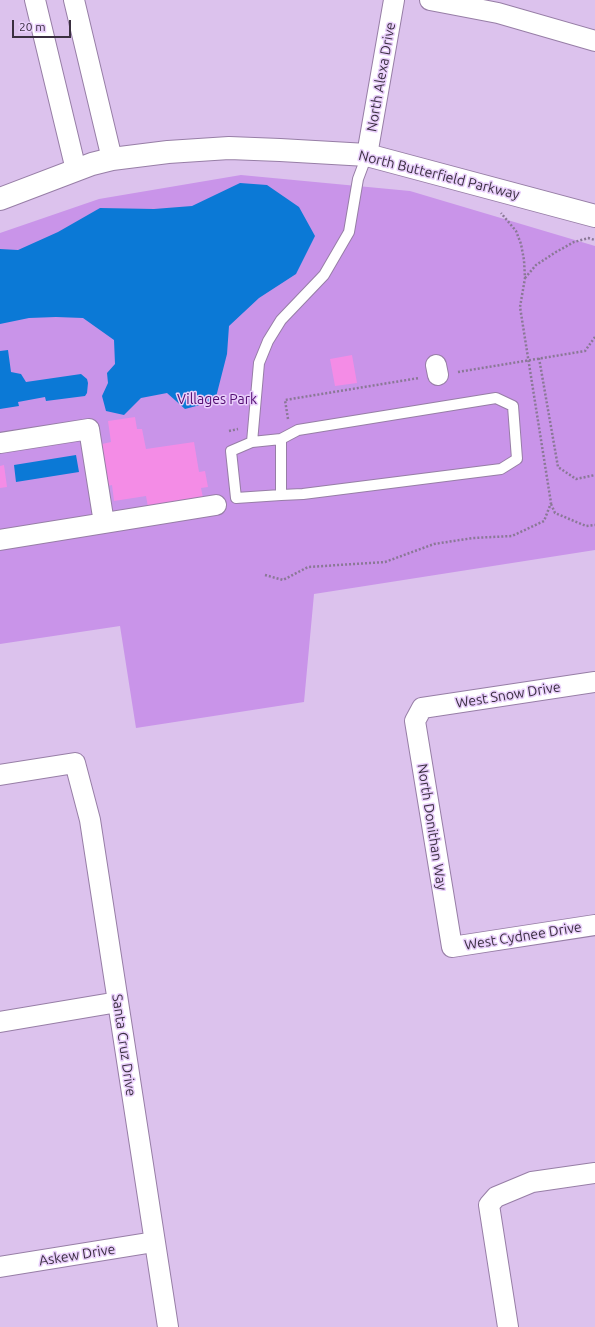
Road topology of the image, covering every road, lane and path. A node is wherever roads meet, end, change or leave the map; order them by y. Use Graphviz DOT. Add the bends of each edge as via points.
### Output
graph roads {
  1 [pos="35,0"];
  2 [pos="74,0"];
  3 [pos="394,0"];
  4 [pos="430,0"];
  5 [pos="595,40"];
  6 [pos="367,155"];
  7 [pos="112,159"];
  8 [pos="76,170"];
  9 [pos="0,199"];
  10 [pos="501,212"];
  11 [pos="595,216"];
  12 [pos="595,240"];
  13 [pos="595,337"];
  14 [pos="539,358"];
  15 [pos="288,424"];
  16 [pos="252,426"];
  17 [pos="229,431"];
  18 [pos="281,439"];
  19 [pos="252,442"];
  20 [pos="0,443"];
  21 [pos="595,475"];
  22 [pos="281,495"];
  23 [pos="551,504"];
  24 [pos="216,505"];
  25 [pos="104,523"];
  26 [pos="595,525"];
  27 [pos="0,540"];
  28 [pos="595,682"];
  29 [pos="422,708"];
  30 [pos="0,775"];
  31 [pos="595,925"];
  32 [pos="452,947"];
  33 [pos="118,1002"];
  34 [pos="0,1022"];
  35 [pos="595,1173"];
  36 [pos="154,1242"];
  37 [pos="0,1267"];
  38 [pos="168,1327"];
  39 [pos="508,1327"];
  1 -- 8 [label="street"];
  2 -- 7 [label="street"];
  3 -- 6 [label="street, North Alexa Drive"];
  4 -- 5 [label="street" via="498,13"];
  6 -- 7 [label="street, North Butterfield Parkway" via="230,148"];
  6 -- 11 [label="street, North Butterfield Parkway"];
  6 -- 16 [label="lane" via="358,179 349,232 324,275 281,320 268,341 259,363"];
  7 -- 8 [label="street, North Butterfield Parkway"];
  8 -- 9 [label="street, North Butterfield Parkway"];
  10 -- 12 [label="path" via="516,231 521,244 525,278 536,265 574,242 589,238"];
  13 -- 14 [label="path" via="585,351"];
  14 -- 15 [label="path" via="437,370 285,400"];
  14 -- 21 [label="path" via="558,467 576,478"];
  16 -- 17 [label="path"];
  16 -- 19 [label="lane"];
  18 -- 19 [label="lane"];
  18 -- 22 [label="lane"];
  18 -- 22 [label="lane" via="298,430 496,398 513,406 517,459 501,469 310,494"];
  19 -- 22 [label="lane" via="231,451 236,498"];
  20 -- 25 [label="street" via="89,429"];
  23 -- 26 [label="path" via="555,513 586,526"];
  24 -- 25 [label="street"];
  25 -- 27 [label="street"];
  28 -- 29 [label="street, West Snow Drive"];
  29 -- 32 [label="street, North Donithan Way" via="415,721"];
  30 -- 33 [label="street, Santa Cruz Drive" via="75,763 90,820"];
  31 -- 32 [label="street, West Cydnee Drive"];
  33 -- 34 [label="street"];
  33 -- 36 [label="street, Santa Cruz Drive"];
  35 -- 39 [label="street" via="532,1182 496,1197 489,1205"];
  36 -- 37 [label="street, Askew Drive"];
  36 -- 38 [label="street, Santa Cruz Drive"];
}
